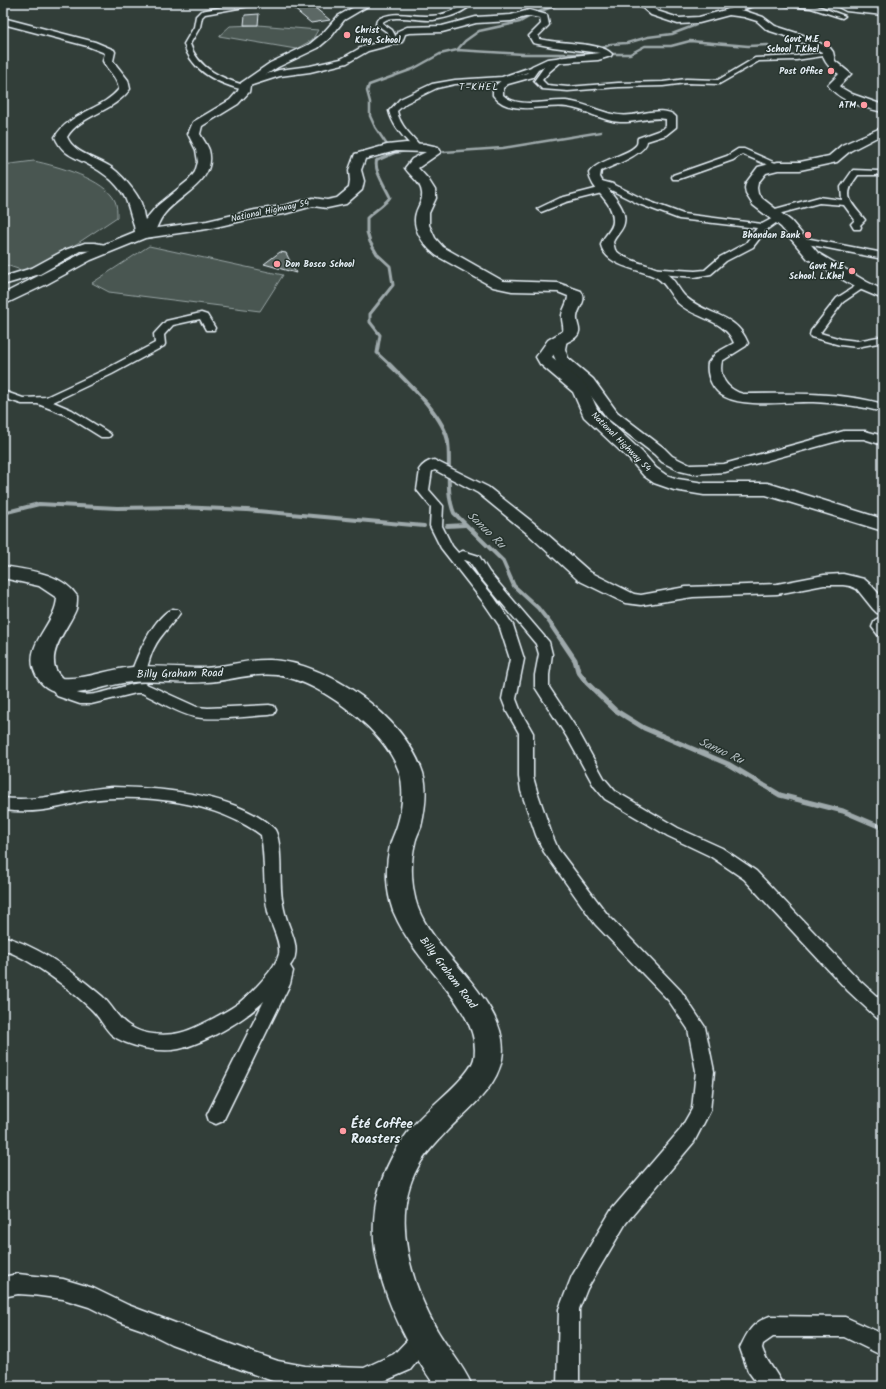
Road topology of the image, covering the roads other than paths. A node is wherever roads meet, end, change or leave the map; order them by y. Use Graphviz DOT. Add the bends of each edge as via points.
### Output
graph roads {
  1 [pos="255,3"];
  2 [pos="368,3"];
  3 [pos="470,3"];
  4 [pos="642,3"];
  5 [pos="756,3"];
  6 [pos="778,3"];
  7 [pos="836,3"];
  8 [pos="729,12"];
  9 [pos="883,12"];
  10 [pos="842,16"];
  11 [pos="3,22"];
  12 [pos="395,41"];
  13 [pos="828,54"];
  14 [pos="561,59"];
  15 [pos="540,66"];
  16 [pos="246,85"];
  17 [pos="883,109"];
  18 [pos="883,130"];
  19 [pos="417,147"];
  20 [pos="778,166"];
  21 [pos="878,173"];
  22 [pos="676,177"];
  23 [pos="600,186"];
  24 [pos="848,203"];
  25 [pos="541,209"];
  26 [pos="775,215"];
  27 [pos="764,227"];
  28 [pos="857,227"];
  29 [pos="144,234"];
  30 [pos="800,240"];
  31 [pos="107,248"];
  32 [pos="883,256"];
  33 [pos="3,270"];
  34 [pos="649,270"];
  35 [pos="25,274"];
  36 [pos="3,281"];
  37 [pos="862,285"];
  38 [pos="883,294"];
  39 [pos="3,300"];
  40 [pos="210,328"];
  41 [pos="561,339"];
  42 [pos="883,339"];
  43 [pos="3,394"];
  44 [pos="41,402"];
  45 [pos="883,408"];
  46 [pos="105,435"];
  47 [pos="883,441"];
  48 [pos="426,470"];
  49 [pos="883,525"];
  50 [pos="458,560"];
  51 [pos="3,572"];
  52 [pos="883,609"];
  53 [pos="173,613"];
  54 [pos="883,620"];
  55 [pos="883,632"];
  56 [pos="138,674"];
  57 [pos="55,684"];
  58 [pos="269,710"];
  59 [pos="3,804"];
  60 [pos="3,944"];
  61 [pos="287,955"];
  62 [pos="883,1013"];
  63 [pos="216,1115"];
  64 [pos="3,1287"];
  65 [pos="423,1338"];
  66 [pos="883,1345"];
  67 [pos="455,1386"];
  68 [pos="568,1386"];
  69 [pos="772,1386"];
  1 -- 16 [label="street" via="203,12 187,44 192,55 205,70 221,81"];
  2 -- 16 [label="main road" via="341,18 314,46 274,65"];
  3 -- 12 [label="street" via="436,18 381,18 379,24 390,31"];
  4 -- 8 [label="main road" via="654,13 678,21 692,22"];
  5 -- 8 [label="street"];
  6 -- 10 [label="street" via="812,6"];
  7 -- 9 [label="main road" via="846,8"];
  8 -- 13 [label="main road" via="760,19 771,28 804,39 826,50"];
  11 -- 29 [label="main road" via="91,44 110,52 108,61 123,80 125,88 119,97 74,124 61,137 72,152 97,164 122,184 135,203 136,214"];
  12 -- 14 [label="street" via="407,30 442,29 476,20 535,14 544,17 545,24 534,34 536,41 600,50 608,54"];
  12 -- 16 [label="street" via="365,49 344,61 280,73"];
  13 -- 14 [label="street" via="757,59 718,82 686,80 663,84 568,89 548,88 542,85 539,79 547,69"];
  13 -- 17 [label="main road" via="831,65 846,74 833,85 834,88"];
  14 -- 15 [label="street"];
  15 -- 19 [label="street" via="503,79 435,86 403,101 393,111 394,116"];
  15 -- 23 [label="street" via="530,75 505,82 498,87 500,98 523,106 567,104 611,119 633,119 663,114 672,117 671,127 667,131 659,136 644,138 635,151 597,169 594,176"];
  16 -- 29 [label="main road" via="234,102 197,124 194,134 203,149 204,167 194,182 153,219"];
  18 -- 20 [label="main road" via="846,148 832,159 800,166"];
  19 -- 29 [label="main road, National Highway 54" via="380,149 359,157 355,170 355,190 348,197 336,202 313,202 207,226"];
  19 -- 41 [label="main road, National Highway 54" via="435,152 411,168 426,184 428,190 429,198 422,216 425,232 435,246 439,251 490,281 502,285 554,286 576,294 576,302 569,317 572,329 570,334"];
  20 -- 22 [label="street" via="741,151 730,158"];
  20 -- 26 [label="main road" via="762,170 751,188 758,202"];
  21 -- 24 [label="street" via="855,173 845,189"];
  23 -- 25 [label="street"];
  23 -- 27 [label="street" via="610,186 682,218"];
  23 -- 34 [label="street" via="614,203 619,215 618,227 608,241 607,248 613,255"];
  24 -- 26 [label="street" via="819,200"];
  24 -- 28 [label="street" via="854,215 861,220 855,224"];
  26 -- 27 [label="street"];
  26 -- 30 [label="main road"];
  27 -- 34 [label="street" via="750,245 723,259 708,272 695,274"];
  29 -- 31 [label="main road, National Highway 54"];
  30 -- 32 [label="street"];
  30 -- 37 [label="main road" via="813,256"];
  31 -- 35 [label="street" via="80,248"];
  31 -- 39 [label="main road, National Highway 54"];
  33 -- 35 [label="street"];
  34 -- 45 [label="street" via="666,278 684,302 737,332 741,342 737,348 717,359 715,364 716,381 726,393 742,398 833,400 865,403"];
  35 -- 36 [label="street"];
  37 -- 38 [label="main road"];
  37 -- 42 [label="street" via="840,300 815,335 857,344"];
  40 -- 44 [label="street" via="201,316 170,323 159,334 160,344 156,347"];
  41 -- 47 [label="street" via="558,354 562,360 588,382 612,415 667,459 685,468 725,468 844,435 865,435"];
  41 -- 49 [label="main road, National Highway 54" via="554,343 544,357 546,361 580,390 590,413 660,479 704,490 767,489"];
  43 -- 44 [label="street" via="22,401"];
  44 -- 46 [label="street" via="68,412"];
  48 -- 50 [label="street" via="423,490 437,506 436,526 447,548"];
  48 -- 52 [label="street" via="434,464 483,490 584,576 608,590 631,599 641,600 701,591 778,588 828,579 854,582 864,586"];
  50 -- 62 [label="street" via="463,555 475,559 489,580 542,642 547,658 540,679 542,687 599,782 610,795 673,832 716,852 750,875 854,986"];
  50 -- 68 [label="street" via="506,625 513,646 517,659 509,698 526,733 526,777 529,791 552,852 601,919 675,996 696,1027 705,1071 701,1111 687,1136 619,1216 579,1283 569,1310"];
  51 -- 57 [label="main road" via="35,578 59,588 67,596 66,607 43,657 45,669"];
  53 -- 56 [label="street" via="150,640"];
  54 -- 55 [label="street" via="880,623"];
  56 -- 57 [label="main road, Billy Graham Road" via="82,685"];
  56 -- 65 [label="main road, Billy Graham Road" via="203,675 278,667 311,677 328,684 367,713 383,729 408,763 414,780 414,796 408,829 402,843 400,872 403,900 407,913 429,951 457,982 474,1008 484,1028 489,1048 488,1062 480,1076 433,1125 407,1158 395,1187 389,1226 395,1264 407,1304"];
  57 -- 58 [label="street" via="62,693 80,699 144,688 196,712"];
  59 -- 61 [label="street" via="44,804 91,794 137,793 197,801 233,810 249,818 268,832 273,892 277,916 287,945"];
  60 -- 61 [label="street" via="17,947 66,977 98,1004 118,1029 142,1040 163,1042 195,1036 244,1008 278,974"];
  61 -- 63 [label="street" via="281,984"];
  64 -- 65 [label="street" via="33,1285 93,1298 124,1314 246,1361 278,1372 305,1376 364,1379 402,1362"];
  65 -- 67 [label="main road, Billy Graham Road"];
  66 -- 69 [label="street" via="845,1327 770,1326 756,1337 751,1348 756,1363"];
}
